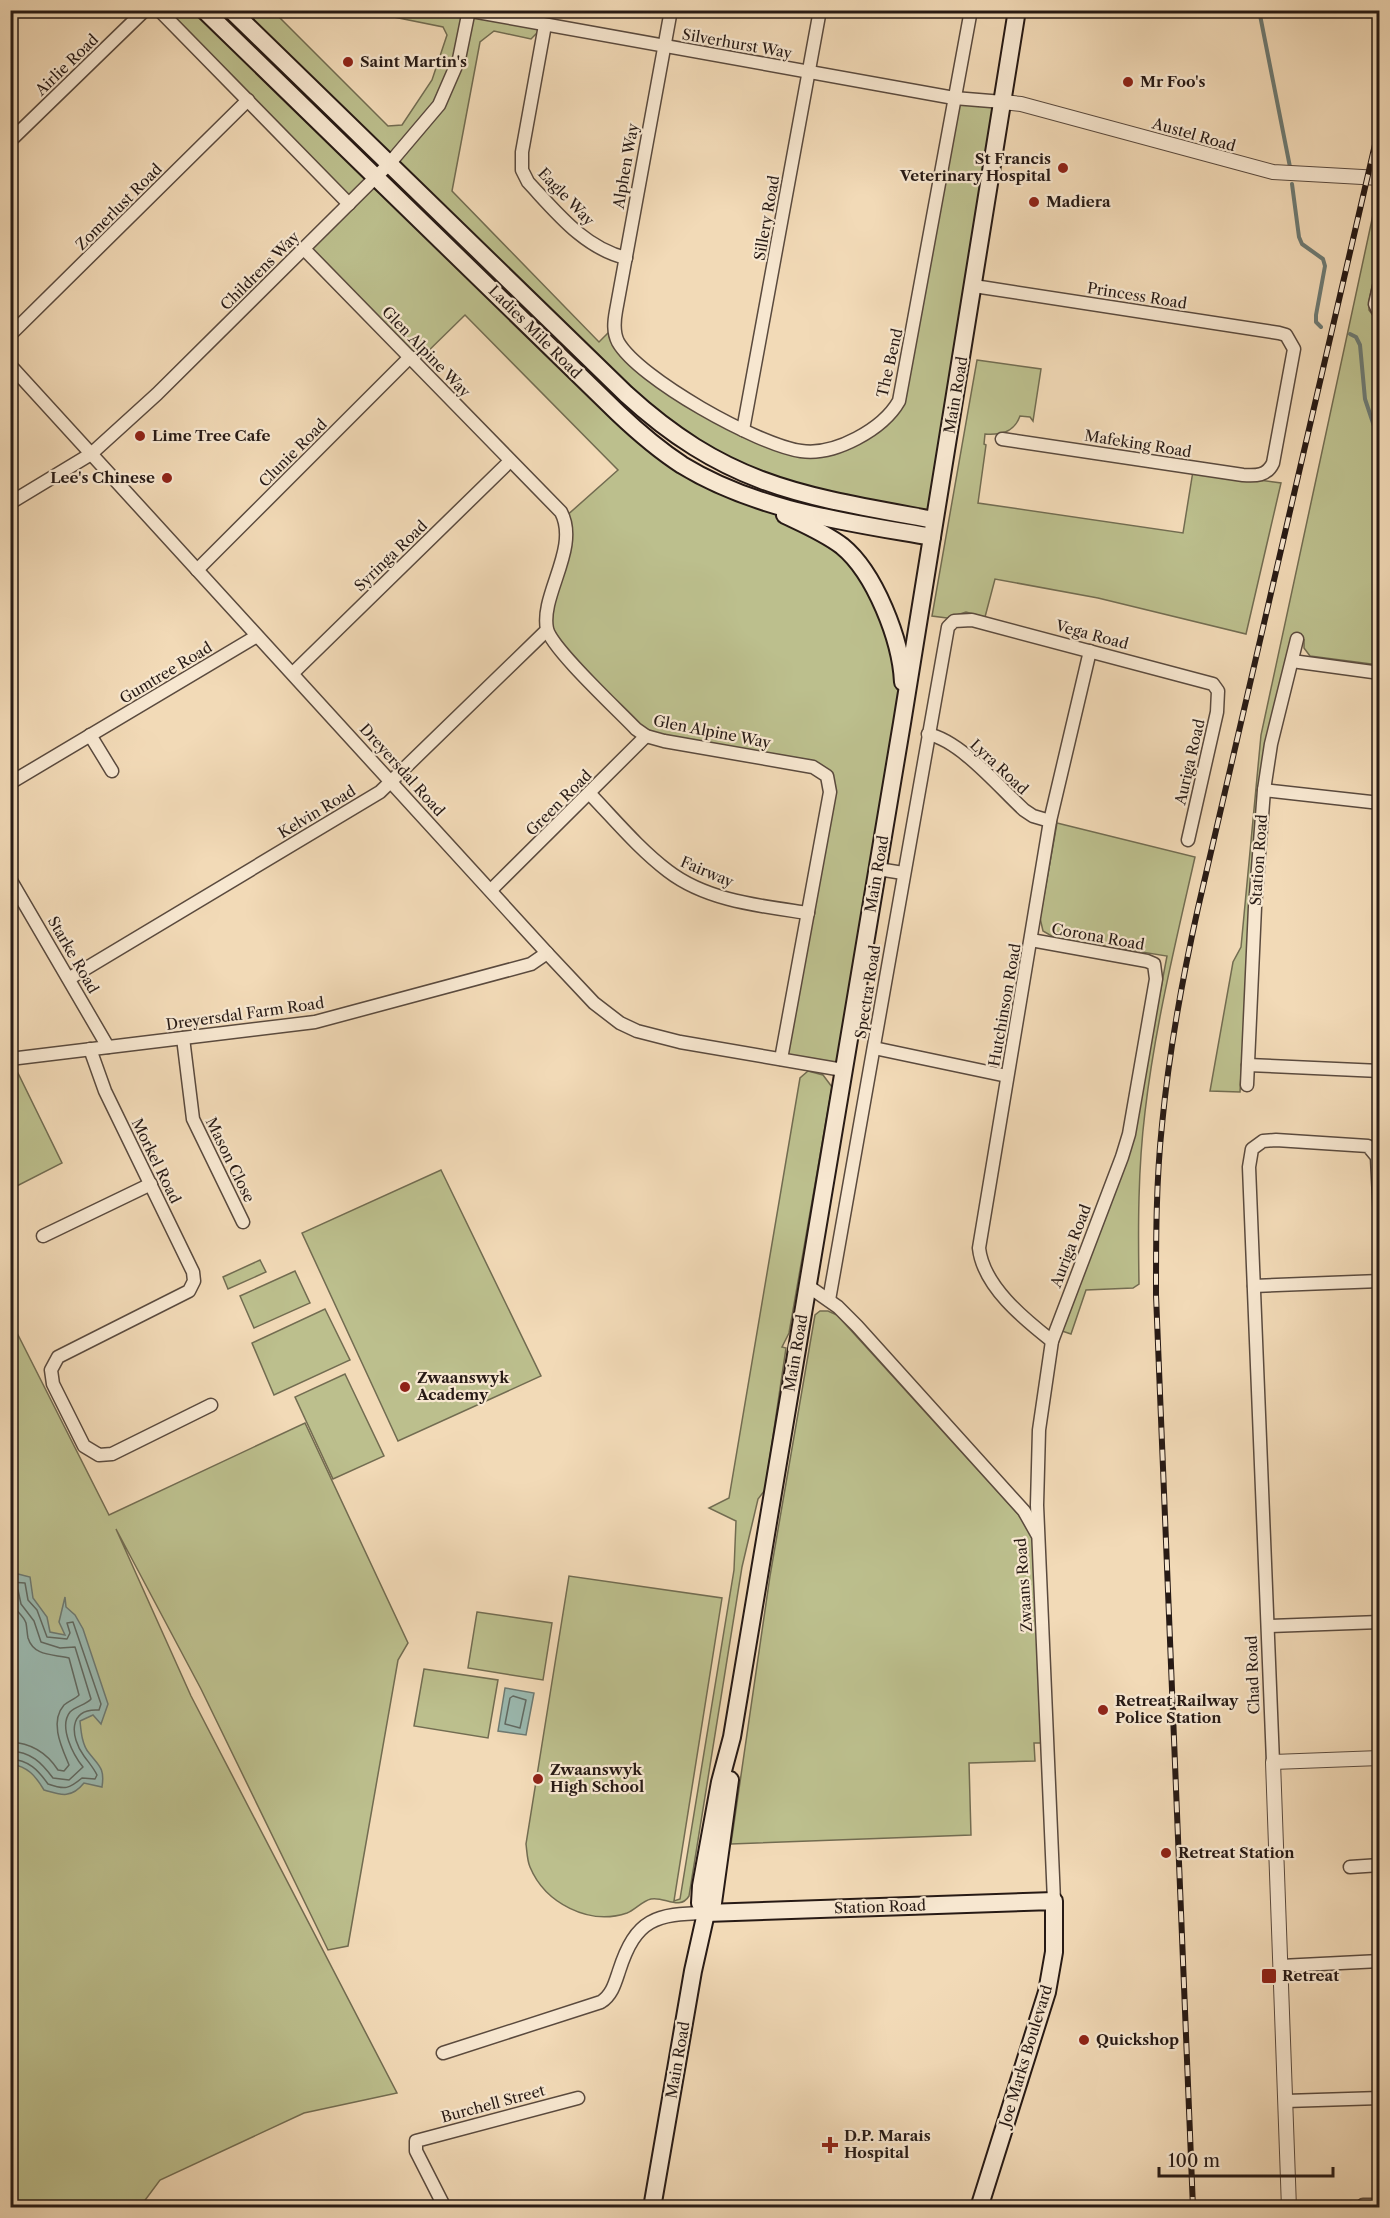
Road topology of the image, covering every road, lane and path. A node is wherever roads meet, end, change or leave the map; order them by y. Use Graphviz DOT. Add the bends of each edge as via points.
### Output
graph roads {
  1 [pos="145,10"];
  2 [pos="159,10"];
  3 [pos="204,10"];
  4 [pos="231,10"];
  5 [pos="671,10"];
  6 [pos="820,10"];
  7 [pos="971,10"];
  8 [pos="1017,10"];
  9 [pos="468,11"];
  10 [pos="545,25"];
  11 [pos="664,46"];
  12 [pos="809,72"];
  13 [pos="954,98"];
  14 [pos="248,100"];
  15 [pos="1003,102"];
  16 [pos="10,141"];
  17 [pos="389,164"];
  18 [pos="376,177"];
  19 [pos="1380,178"];
  20 [pos="349,204"];
  21 [pos="304,249"];
  22 [pos="626,258"];
  23 [pos="1380,282"];
  24 [pos="974,286"];
  25 [pos="1378,313"];
  26 [pos="614,327"];
  27 [pos="10,335"];
  28 [pos="410,357"];
  29 [pos="10,365"];
  30 [pos="743,430"];
  31 [pos="1002,439"];
  32 [pos="91,454"];
  33 [pos="510,461"];
  34 [pos="1269,470"];
  35 [pos="735,492"];
  36 [pos="10,503"];
  37 [pos="934,520"];
  38 [pos="932,537"];
  39 [pos="197,570"];
  40 [pos="954,621"];
  41 [pos="547,630"];
  42 [pos="257,636"];
  43 [pos="1297,639"];
  44 [pos="1090,651"];
  45 [pos="1292,661"];
  46 [pos="293,673"];
  47 [pos="1380,673"];
  48 [pos="1218,691"];
  49 [pos="902,723"];
  50 [pos="928,734"];
  51 [pos="90,735"];
  52 [pos="646,736"];
  53 [pos="112,771"];
  54 [pos="392,782"];
  55 [pos="10,783"];
  56 [pos="1264,790"];
  57 [pos="590,794"];
  58 [pos="1380,803"];
  59 [pos="1050,821"];
  60 [pos="1188,840"];
  61 [pos="878,869"];
  62 [pos="903,873"];
  63 [pos="10,879"];
  64 [pos="491,890"];
  65 [pos="808,913"];
  66 [pos="1031,940"];
  67 [pos="547,953"];
  68 [pos="1156,969"];
  69 [pos="70,978"];
  70 [pos="183,1038"];
  71 [pos="108,1047"];
  72 [pos="874,1047"];
  73 [pos="90,1049"];
  74 [pos="10,1059"];
  75 [pos="781,1059"];
  76 [pos="1248,1065"];
  77 [pos="843,1070"];
  78 [pos="1380,1071"];
  79 [pos="1007,1076"];
  80 [pos="1247,1085"];
  81 [pos="151,1184"];
  82 [pos="1380,1218"];
  83 [pos="243,1222"];
  84 [pos="44,1236"];
  85 [pos="1380,1281"];
  86 [pos="808,1286"];
  87 [pos="1254,1286"];
  88 [pos="829,1300"];
  89 [pos="1052,1341"];
  90 [pos="211,1405"];
  91 [pos="1039,1538"];
  92 [pos="1380,1622"];
  93 [pos="1268,1626"];
  94 [pos="1380,1758"];
  95 [pos="1273,1762"];
  96 [pos="1380,1865"];
  97 [pos="1350,1867"];
  98 [pos="1054,1901"];
  99 [pos="706,1912"];
  100 [pos="1380,1961"];
  101 [pos="1281,1966"];
  102 [pos="443,2053"];
  103 [pos="578,2098"];
  104 [pos="1380,2098"];
  105 [pos="1286,2101"];
  106 [pos="1363,2205"];
  107 [pos="1380,2205"];
  108 [pos="445,2208"];
  109 [pos="652,2208"];
  110 [pos="980,2208"];
  111 [pos="1290,2208"];
  1 -- 16 [label="street, Airlie Road"];
  2 -- 14 [label="street"];
  3 -- 18 [label="main road, Ladies Mile Road"];
  4 -- 17 [label="main road, Ladies Mile Road"];
  5 -- 11 [label="street, Alphen Way"];
  6 -- 12 [label="street, Sillery Road"];
  7 -- 13 [label="street, The Bend"];
  8 -- 15 [label="main road, Main Road"];
  9 -- 10 [label="street, Silverhurst Way"];
  9 -- 17 [label="street, Childrens Way" via="459,59 439,105"];
  10 -- 11 [label="street, Silverhurst Way"];
  10 -- 22 [label="street, Eagle Way" via="522,170 528,182 586,240 603,251"];
  11 -- 12 [label="street, Silverhurst Way"];
  11 -- 22 [label="street, Alphen Way"];
  12 -- 13 [label="street, Silverhurst Way"];
  12 -- 30 [label="street, Sillery Road"];
  13 -- 15 [label="street, Silverhurst Way"];
  13 -- 30 [label="street, The Bend" via="904,381 893,411 866,431 822,451 787,448"];
  14 -- 20 [label="street"];
  14 -- 27 [label="street, Zomerlust Road"];
  15 -- 19 [label="street, Austel Road" via="1241,165 1292,175"];
  15 -- 24 [label="main road, Main Road"];
  17 -- 18 [label="street, Childrens Way"];
  17 -- 37 [label="main road, Ladies Mile Road" via="626,394 684,442 740,473 782,489"];
  18 -- 20 [label="street, Childrens Way"];
  18 -- 35 [label="main road, Ladies Mile Road" via="648,440 684,466"];
  20 -- 21 [label="street, Childrens Way"];
  21 -- 28 [label="street, Glen Alpine Way"];
  21 -- 32 [label="street, Childrens Way"];
  22 -- 26 [label="street, Alphen Way"];
  23 -- 25 [label="street" via="1375,300"];
  24 -- 34 [label="street, Princess Road" via="1279,333 1292,341 1293,360"];
  24 -- 37 [label="main road, Main Road"];
  26 -- 30 [label="street, The Bend" via="624,351 644,369 704,410"];
  28 -- 33 [label="street, Glen Alpine Way"];
  28 -- 39 [label="street, Clunie Road"];
  29 -- 32 [label="street, Dreyersdal Road"];
  31 -- 34 [label="street, Mafeking Road" via="1243,475"];
  32 -- 36 [label="street, Childrens Way"];
  32 -- 39 [label="street, Dreyersdal Road"];
  33 -- 41 [label="street, Glen Alpine Way" via="559,509 566,526 566,544"];
  33 -- 46 [label="street, Syringa Road"];
  35 -- 38 [label="main road, Ladies Mile Road" via="798,511"];
  35 -- 49 [label="main road" via="842,546 861,566 897,645 903,675"];
  37 -- 38 [label="main road, Main Road"];
  38 -- 49 [label="main road, Main Road"];
  39 -- 42 [label="street, Dreyersdal Road"];
  40 -- 44 [label="street, Vega Road" via="972,620"];
  40 -- 50 [label="street, Spectra Road" via="944,634"];
  41 -- 52 [label="street, Glen Alpine Way" via="562,651"];
  41 -- 54 [label="street, Kelvin Road"];
  42 -- 46 [label="street, Dreyersdal Road"];
  42 -- 51 [label="street, Gumtree Road"];
  43 -- 45 [label="street, Station Road"];
  44 -- 48 [label="street, Vega Road" via="1202,679"];
  44 -- 59 [label="street, Hutchinson Road"];
  45 -- 47 [label="street"];
  45 -- 56 [label="street, Station Road"];
  46 -- 54 [label="street, Dreyersdal Road"];
  48 -- 60 [label="street, Auriga Road" via="1217,712"];
  49 -- 61 [label="main road, Main Road"];
  50 -- 59 [label="street, Lyra Road" via="960,750 1024,810"];
  50 -- 62 [label="street, Spectra Road"];
  51 -- 53 [label="street"];
  51 -- 55 [label="street, Gumtree Road"];
  52 -- 57 [label="street, Green Road"];
  52 -- 65 [label="street, Glen Alpine Way" via="813,766 827,776 830,792"];
  54 -- 64 [label="street, Dreyersdal Road"];
  54 -- 69 [label="street, Kelvin Road"];
  56 -- 58 [label="street"];
  56 -- 76 [label="street, Station Road"];
  57 -- 64 [label="street, Green Road"];
  57 -- 65 [label="street, Fairway" via="648,855 678,877 732,899"];
  59 -- 66 [label="street, Hutchinson Road"];
  61 -- 62 [label="street"];
  61 -- 77 [label="main road, Main Road"];
  62 -- 72 [label="street, Spectra Road"];
  63 -- 69 [label="street, Starke Road"];
  64 -- 67 [label="street, Dreyersdal Road"];
  65 -- 75 [label="street, Glen Alpine Way"];
  66 -- 68 [label="street, Corona Road" via="1147,961"];
  66 -- 79 [label="street, Hutchinson Road"];
  67 -- 70 [label="street, Dreyersdal Farm Road" via="531,964 315,1022"];
  67 -- 75 [label="street, Dreyersdal Road" via="594,1003 637,1031"];
  68 -- 89 [label="street, Auriga Road" via="1155,992 1122,1157"];
  69 -- 71 [label="street, Starke Road"];
  70 -- 71 [label="street, Dreyersdal Farm Road"];
  70 -- 83 [label="street, Mason Close" via="193,1119"];
  71 -- 73 [label="street, Dreyersdal Farm Road"];
  72 -- 79 [label="street"];
  72 -- 88 [label="street, Spectra Road"];
  73 -- 74 [label="street, Dreyersdal Farm Road"];
  73 -- 81 [label="street, Morkel Road" via="105,1091"];
  75 -- 77 [label="street, Dreyersdal Road"];
  76 -- 78 [label="street"];
  76 -- 80 [label="street, Station Road"];
  77 -- 86 [label="main road, Main Road"];
  79 -- 89 [label="street, Hutchinson Road" via="981,1227 980,1258 987,1275 1003,1294"];
  81 -- 84 [label="street"];
  81 -- 90 [label="street, Morkel Road" via="193,1272 192,1286 189,1291 58,1357 51,1376 84,1446 99,1455 112,1454"];
  82 -- 87 [label="street, Chad Road" via="1378,1165 1368,1146 1276,1140 1257,1144 1250,1154 1249,1167"];
  85 -- 87 [label="street"];
  86 -- 88 [label="street, Zwaans Road"];
  86 -- 99 [label="main road, Main Road" via="732,1737 726,1821 713,1902"];
  87 -- 93 [label="street, Chad Road"];
  88 -- 91 [label="street, Zwaans Road" via="1024,1511"];
  89 -- 91 [label="street, Auriga Road" via="1038,1448"];
  91 -- 98 [label="street, Zwaans Road"];
  92 -- 93 [label="street"];
  93 -- 95 [label="street, Chad Road"];
  94 -- 95 [label="street"];
  95 -- 101 [label="street, Chad Road"];
  96 -- 97 [label="street"];
  98 -- 99 [label="main road, Station Road"];
  98 -- 110 [label="main road, Joe Marks Boulevard" via="1054,1952 1047,1992"];
  99 -- 102 [label="street" via="662,1915 645,1926 630,1944 610,1994 601,2002"];
  99 -- 109 [label="main road, Main Road"];
  100 -- 101 [label="street"];
  101 -- 105 [label="street, Chad Road"];
  103 -- 108 [label="street, Burchell Street" via="416,2141 416,2151"];
  104 -- 105 [label="street"];
  105 -- 111 [label="street, Chad Road"];
  106 -- 107 [label="street"];
}
